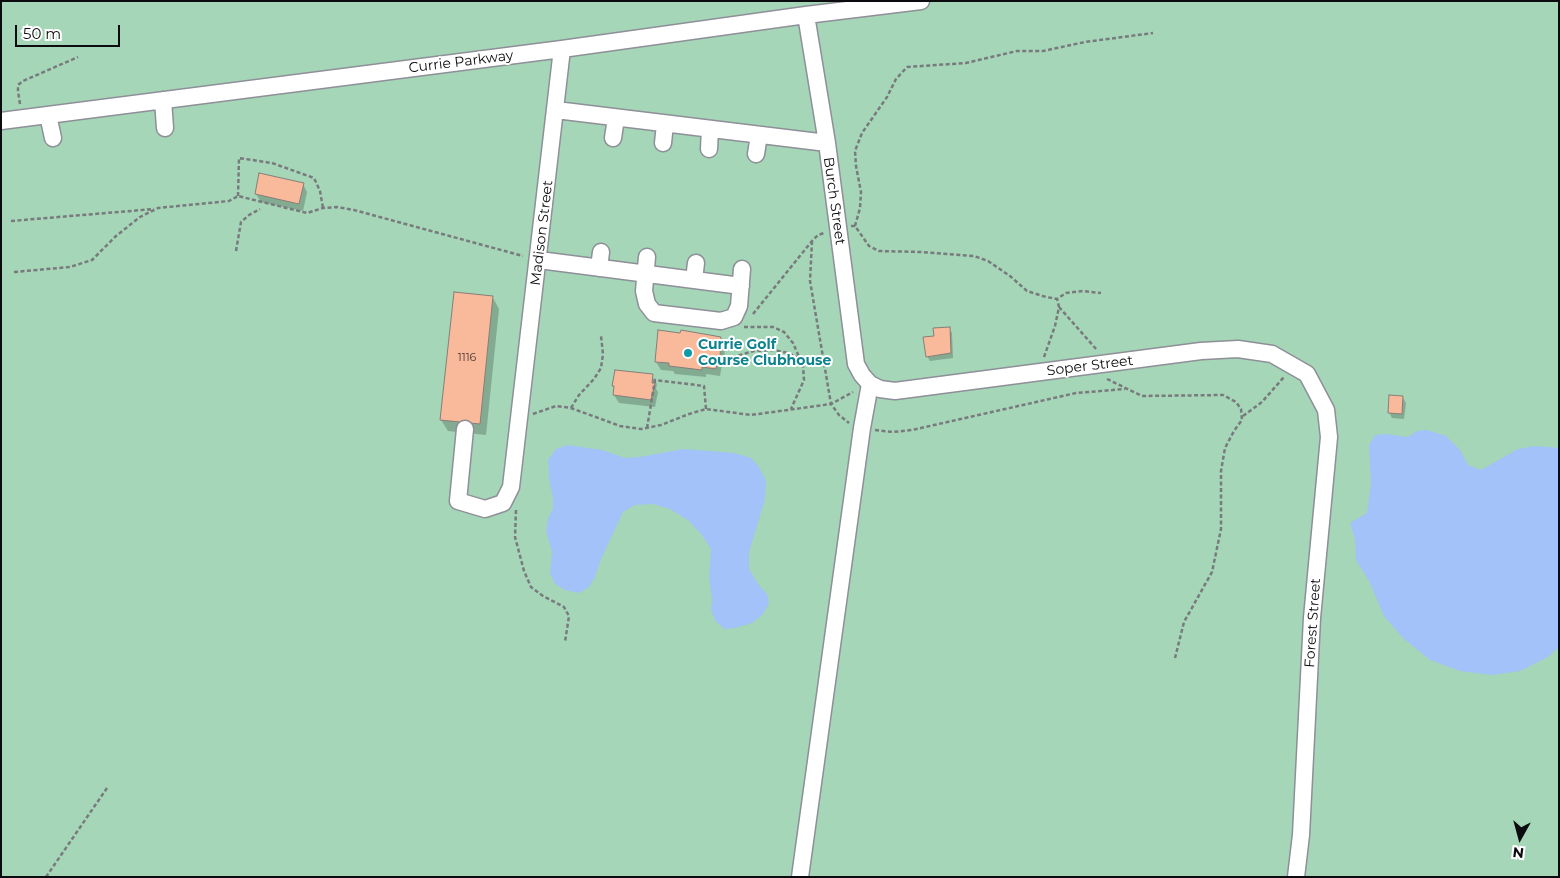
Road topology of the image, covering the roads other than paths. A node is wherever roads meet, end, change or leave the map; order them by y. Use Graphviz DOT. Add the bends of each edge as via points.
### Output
graph roads {
  1 [pos="921,1"];
  2 [pos="806,14"];
  3 [pos="562,49"];
  4 [pos="163,100"];
  5 [pos="556,110"];
  6 [pos="48,115"];
  7 [pos="616,118"];
  8 [pos="1,121"];
  9 [pos="665,124"];
  10 [pos="165,128"];
  11 [pos="710,129"];
  12 [pos="759,135"];
  13 [pos="54,138"];
  14 [pos="613,138"];
  15 [pos="663,142"];
  16 [pos="827,143"];
  17 [pos="709,149"];
  18 [pos="756,154"];
  19 [pos="647,258"];
  20 [pos="538,260"];
  21 [pos="696,263"];
  22 [pos="742,269"];
  23 [pos="645,274"];
  24 [pos="694,280"];
  25 [pos="741,286"];
  26 [pos="1307,374"];
  27 [pos="870,384"];
  28 [pos="465,429"];
  29 [pos="800,877"];
  30 [pos="1296,877"];
  1 -- 2 [label="street, Currie Parkway"];
  2 -- 3 [label="street, Currie Parkway"];
  2 -- 16 [label="street, Burch Street"];
  3 -- 4 [label="street, Currie Parkway"];
  3 -- 5 [label="street, Madison Street"];
  4 -- 6 [label="street, Currie Parkway"];
  4 -- 10 [label="street"];
  5 -- 7 [label="street"];
  5 -- 20 [label="street, Madison Street"];
  6 -- 8 [label="street, Currie Parkway"];
  6 -- 13 [label="street"];
  7 -- 9 [label="street"];
  7 -- 14 [label="street"];
  9 -- 11 [label="street"];
  9 -- 15 [label="street"];
  11 -- 12 [label="street"];
  11 -- 17 [label="street"];
  12 -- 16 [label="street"];
  12 -- 18 [label="street"];
  16 -- 27 [label="street, Burch Street" via="856,364"];
  19 -- 23 [label="street"];
  20 -- 23 [label="street" via="600,260"];
  20 -- 28 [label="street, Madison Street" via="526,418 511,487 503,503 484,509 458,501"];
  21 -- 24 [label="street"];
  22 -- 25 [label="street"];
  23 -- 24 [label="street"];
  23 -- 25 [label="street" via="646,304 654,313 721,321 734,317"];
  24 -- 25 [label="street"];
  26 -- 27 [label="street, Soper Street" via="1272,354 1238,349 896,390 880,389"];
  26 -- 30 [label="street, Forest Street" via="1326,410 1328,437 1312,618"];
  27 -- 29 [label="street"];
}
